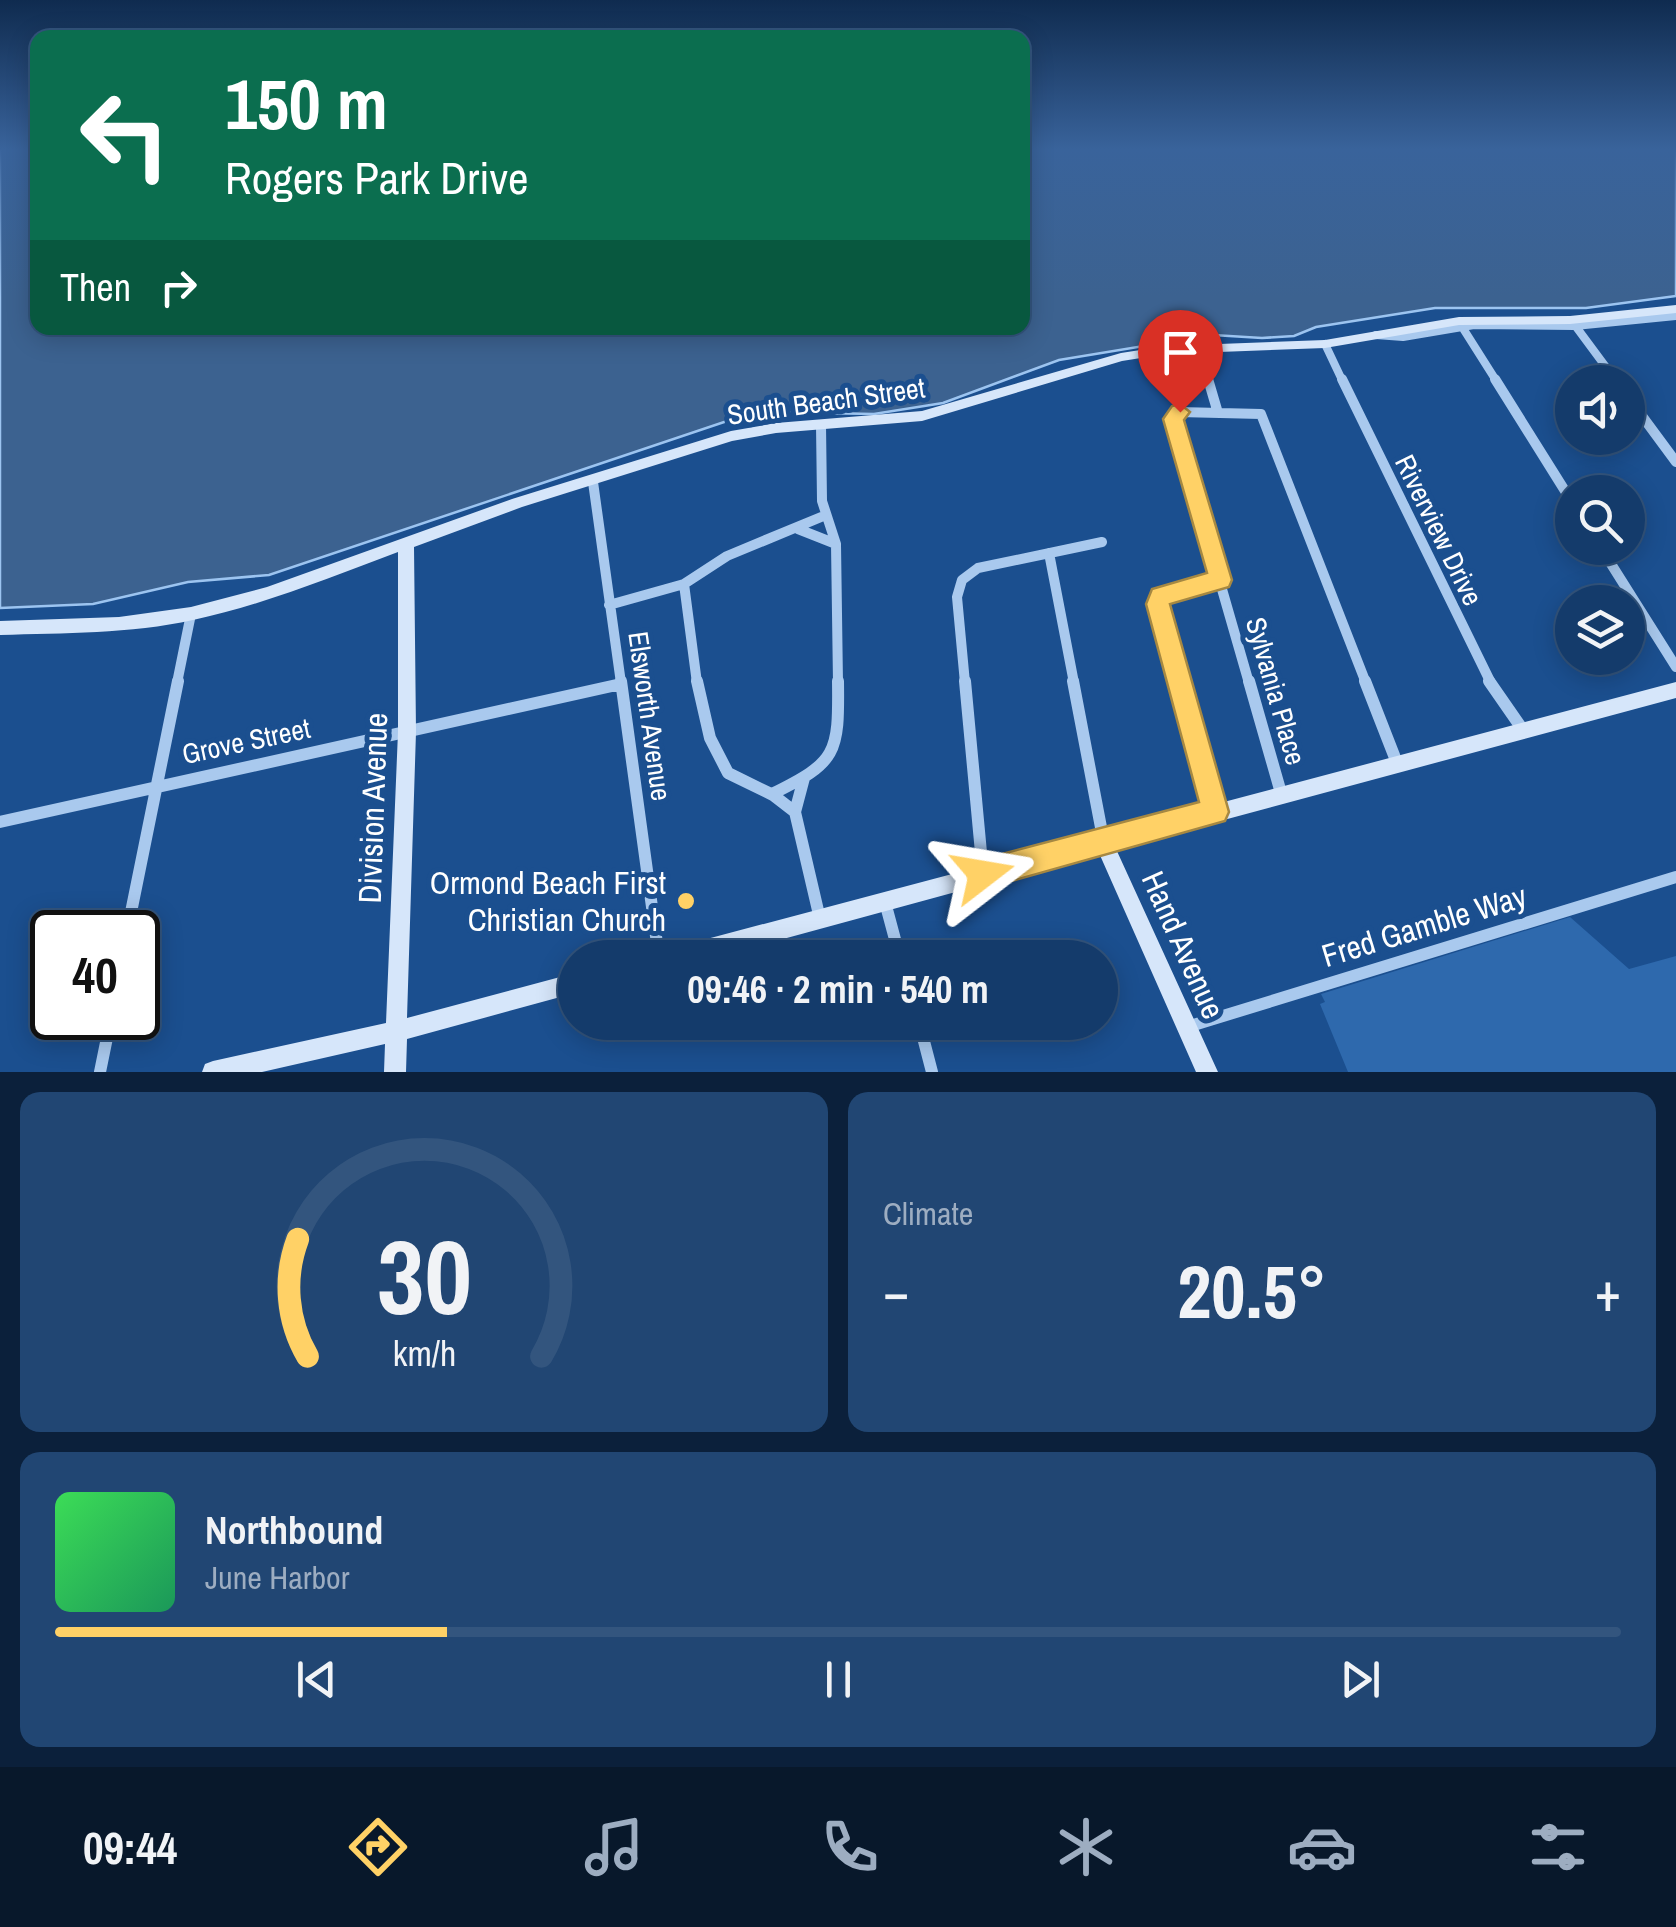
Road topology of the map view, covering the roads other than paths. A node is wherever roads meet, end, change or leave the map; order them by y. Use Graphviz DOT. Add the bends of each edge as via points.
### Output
graph roads {
  1 [pos="1676,313"];
  2 [pos="1573,323"];
  3 [pos="1461,324"];
  4 [pos="1325,344"];
  5 [pos="1198,348"];
  6 [pos="1604,365"];
  7 [pos="1218,413"];
  8 [pos="1645,420"];
  9 [pos="821,424"];
  10 [pos="1676,462"];
  11 [pos="1555,475"];
  12 [pos="592,482"];
  13 [pos="826,515"];
  14 [pos="798,528"];
  15 [pos="1102,542"];
  16 [pos="836,544"];
  17 [pos="406,546"];
  18 [pos="1050,553"];
  19 [pos="1612,565"];
  20 [pos="1220,580"];
  21 [pos="684,584"];
  22 [pos="609,605"];
  23 [pos="191,614"];
  24 [pos="0,628"];
  25 [pos="1676,667"];
  26 [pos="621,684"];
  27 [pos="1673,694"];
  28 [pos="1523,730"];
  29 [pos="406,732"];
  30 [pos="1397,763"];
  31 [pos="804,778"];
  32 [pos="156,786"];
  33 [pos="1282,793"];
  34 [pos="772,794"];
  35 [pos="795,812"];
  36 [pos="1215,812"];
  37 [pos="0,822"];
  38 [pos="1104,843"];
  39 [pos="983,874"];
  40 [pos="1676,877"];
  41 [pos="884,901"];
  42 [pos="131,910"];
  43 [pos="820,919"];
  44 [pos="657,940"];
  45 [pos="741,940"];
  46 [pos="895,940"];
  47 [pos="558,988"];
  48 [pos="1187,1027"];
  49 [pos="397,1031"];
  50 [pos="106,1040"];
  51 [pos="923,1040"];
  52 [pos="100,1072"];
  53 [pos="212,1072"];
  54 [pos="395,1072"];
  55 [pos="932,1072"];
  56 [pos="1207,1072"];
  1 -- 2 [label="street, South Beach Street"];
  2 -- 3 [label="street, South Beach Street"];
  2 -- 6 [label="street"];
  3 -- 4 [label="street, South Beach Street"];
  3 -- 11 [label="street"];
  4 -- 5 [label="street, South Beach Street"];
  4 -- 28 [label="street, Riverview Drive" via="1481,669"];
  5 -- 7 [label="street"];
  5 -- 9 [label="street, South Beach Street" via="1121,357 922,416"];
  7 -- 20 [label="street, Sylvania Place" via="1180,412 1174,419"];
  7 -- 30 [label="street" via="1261,414"];
  8 -- 10 [label="street"];
  9 -- 12 [label="street, South Beach Street" via="746,432"];
  9 -- 13 [label="street"];
  12 -- 17 [label="street, South Beach Street"];
  12 -- 22 [label="street, Elsworth Avenue"];
  13 -- 14 [label="street"];
  13 -- 16 [label="street"];
  14 -- 16 [label="street"];
  14 -- 21 [label="street" via="764,538"];
  15 -- 18 [label="street"];
  16 -- 31 [label="street" via="834,746 819,771"];
  17 -- 23 [label="street, South Beach Street"];
  17 -- 29 [label="street, Division Avenue"];
  18 -- 38 [label="street"];
  18 -- 39 [label="street" via="978,568 962,580 957,597"];
  19 -- 25 [label="street"];
  20 -- 33 [label="street, Sylvania Place"];
  20 -- 36 [label="street" via="1172,590 1158,604"];
  21 -- 22 [label="street"];
  21 -- 34 [label="street" via="713,753 726,772"];
  22 -- 26 [label="street, Elsworth Avenue"];
  23 -- 24 [label="street, South Beach Street"];
  23 -- 32 [label="street"];
  26 -- 29 [label="street, Grove Street"];
  26 -- 44 [label="street, Elsworth Avenue"];
  27 -- 28 [label="street"];
  28 -- 30 [label="street"];
  29 -- 32 [label="street, Grove Street"];
  29 -- 49 [label="street, Division Avenue"];
  30 -- 33 [label="street"];
  31 -- 34 [label="street"];
  31 -- 35 [label="street"];
  32 -- 37 [label="street, Grove Street"];
  32 -- 42 [label="street"];
  33 -- 36 [label="street"];
  34 -- 35 [label="street"];
  35 -- 43 [label="street"];
  36 -- 38 [label="street"];
  38 -- 39 [label="street"];
  38 -- 48 [label="street, Hand Avenue"];
  39 -- 41 [label="street"];
  40 -- 48 [label="street, Fred Gamble Way"];
  41 -- 43 [label="street"];
  41 -- 46 [label="street"];
  43 -- 45 [label="street"];
  47 -- 49 [label="street"];
  48 -- 56 [label="street, Hand Avenue"];
  49 -- 53 [label="street"];
  49 -- 54 [label="street, Division Avenue"];
  50 -- 52 [label="street"];
  51 -- 55 [label="street"];
}
